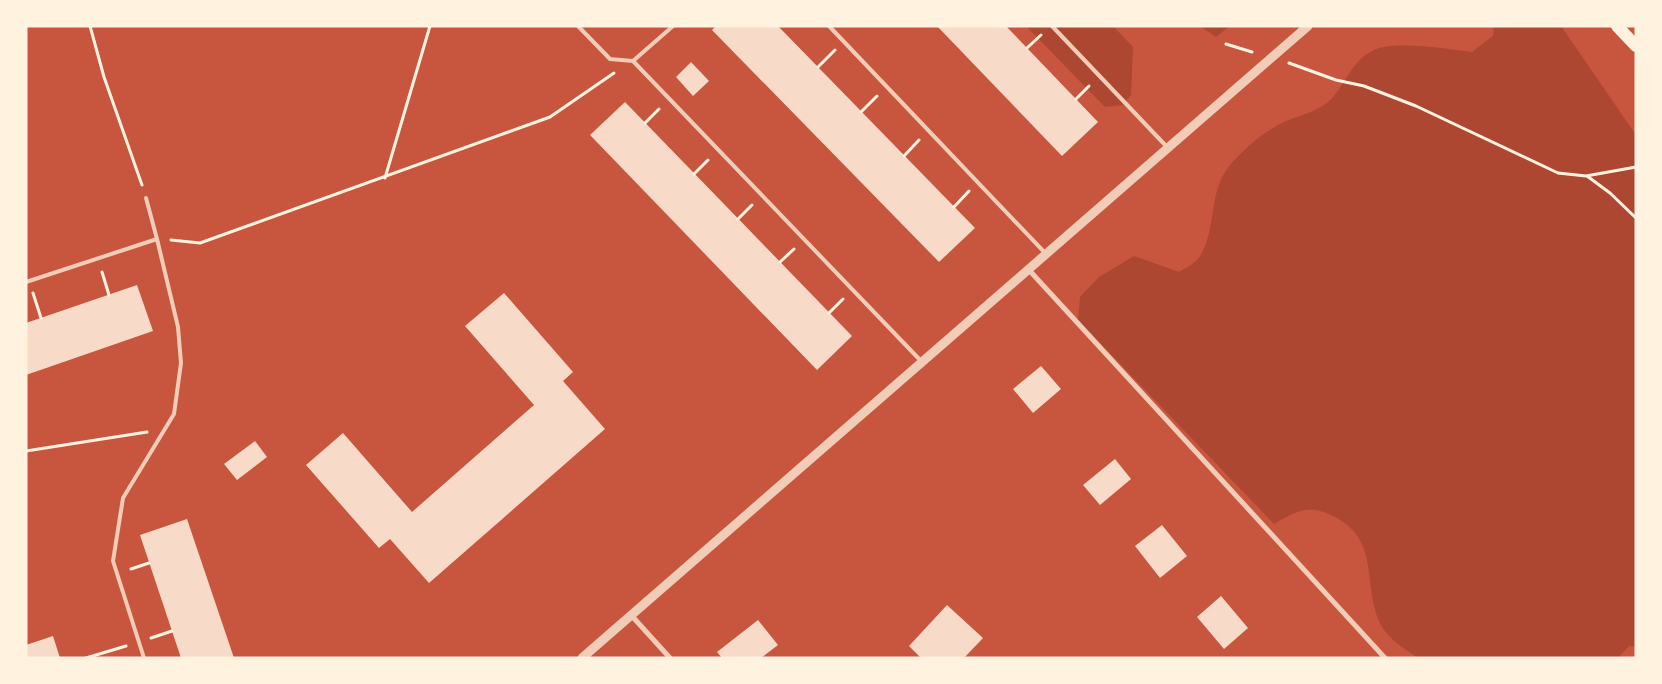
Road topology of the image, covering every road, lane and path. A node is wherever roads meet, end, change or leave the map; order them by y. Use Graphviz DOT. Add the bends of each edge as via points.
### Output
graph roads {
  1 [pos="90,26"];
  2 [pos="430,26"];
  3 [pos="578,26"];
  4 [pos="673,26"];
  5 [pos="829,26"];
  6 [pos="1052,26"];
  7 [pos="1308,26"];
  8 [pos="1617,26"];
  9 [pos="1044,32"];
  10 [pos="844,41"];
  11 [pos="1226,44"];
  12 [pos="1636,46"];
  13 [pos="1027,48"];
  14 [pos="1273,58"];
  15 [pos="633,60"];
  16 [pos="818,67"];
  17 [pos="1099,76"];
  18 [pos="887,86"];
  19 [pos="670,99"];
  20 [pos="1076,99"];
  21 [pos="861,112"];
  22 [pos="645,123"];
  23 [pos="928,130"];
  24 [pos="1169,148"];
  25 [pos="719,150"];
  26 [pos="904,156"];
  27 [pos="1636,168"];
  28 [pos="694,174"];
  29 [pos="1586,176"];
  30 [pos="385,178"];
  31 [pos="978,182"];
  32 [pos="146,198"];
  33 [pos="954,206"];
  34 [pos="1636,218"];
  35 [pos="157,239"];
  36 [pos="1047,255"];
  37 [pos="97,258"];
  38 [pos="1029,270"];
  39 [pos="28,282"];
  40 [pos="109,295"];
  41 [pos="42,318"];
  42 [pos="922,362"];
  43 [pos="165,429"];
  44 [pos="26,451"];
  45 [pos="149,563"];
  46 [pos="117,574"];
  47 [pos="631,615"];
  48 [pos="144,658"];
  49 [pos="582,658"];
  50 [pos="670,658"];
  51 [pos="1385,658"];
  1 -- 32 [label="path"];
  2 -- 30 [label="path"];
  3 -- 15 [label="lane" via="610,59"];
  4 -- 15 [label="lane"];
  5 -- 10 [label="lane"];
  6 -- 17 [label="lane"];
  7 -- 14 [label="street"];
  8 -- 12 [label="main road"];
  9 -- 13 [label="path"];
  10 -- 16 [label="path"];
  10 -- 18 [label="lane"];
  11 -- 14 [label="path"];
  14 -- 24 [label="street"];
  14 -- 29 [label="path" via="1416,106 1558,173"];
  15 -- 19 [label="lane"];
  15 -- 30 [label="path" via="550,117"];
  17 -- 20 [label="path"];
  17 -- 24 [label="lane"];
  18 -- 21 [label="path"];
  18 -- 23 [label="lane"];
  19 -- 22 [label="path"];
  19 -- 25 [label="lane"];
  23 -- 26 [label="path"];
  23 -- 31 [label="lane"];
  24 -- 36 [label="street"];
  25 -- 28 [label="path"];
  25 -- 42 [label="lane"];
  27 -- 29 [label="path"];
  29 -- 34 [label="path"];
  30 -- 35 [label="path" via="200,243"];
  31 -- 33 [label="path"];
  31 -- 36 [label="lane"];
  32 -- 35 [label="lane"];
  35 -- 37 [label="lane"];
  35 -- 43 [label="lane" via="178,327 181,362 174,414"];
  36 -- 38 [label="street"];
  37 -- 39 [label="lane"];
  37 -- 40 [label="path"];
  38 -- 42 [label="street"];
  38 -- 51 [label="street"];
  39 -- 41 [label="path"];
  42 -- 47 [label="street"];
  43 -- 44 [label="path"];
  43 -- 46 [label="lane" via="123,498 113,561"];
  45 -- 46 [label="path"];
  46 -- 48 [label="lane"];
  47 -- 49 [label="street"];
  47 -- 50 [label="street"];
}
